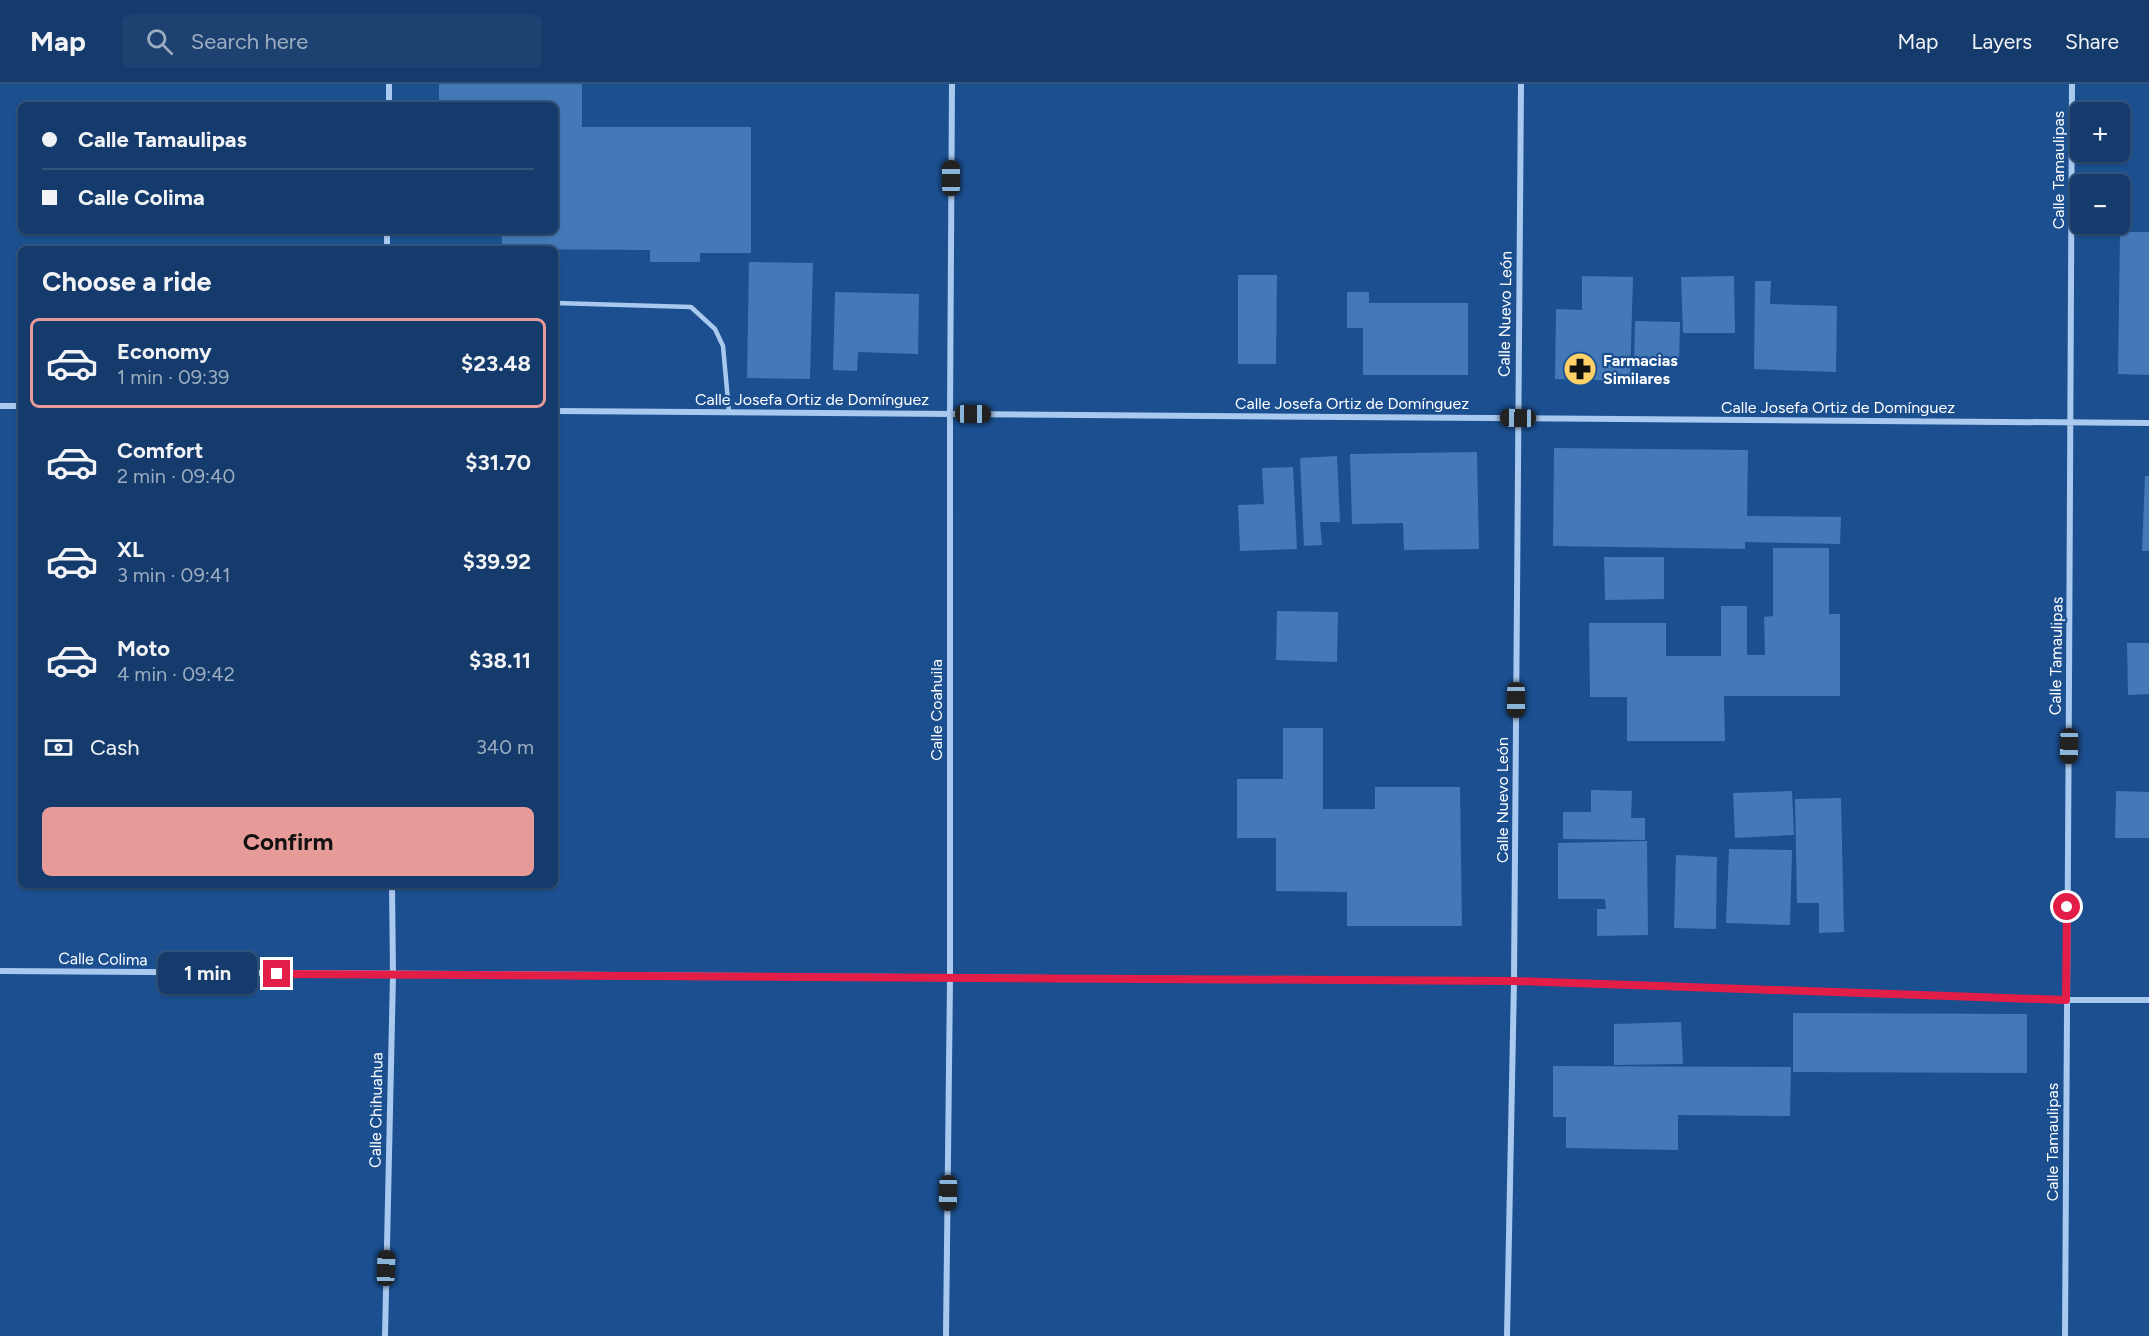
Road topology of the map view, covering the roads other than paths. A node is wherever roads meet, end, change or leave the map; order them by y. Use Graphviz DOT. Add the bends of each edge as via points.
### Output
graph roads {
  1 [pos="389,84"];
  2 [pos="952,84"];
  3 [pos="1521,84"];
  4 [pos="2072,84"];
  5 [pos="389,102"];
  6 [pos="558,303"];
  7 [pos="0,406"];
  8 [pos="18,406"];
  9 [pos="558,411"];
  10 [pos="729,412"];
  11 [pos="950,414"];
  12 [pos="1518,418"];
  13 [pos="2072,423"];
  14 [pos="2149,423"];
  15 [pos="392,888"];
  16 [pos="0,971"];
  17 [pos="393,975"];
  18 [pos="950,979"];
  19 [pos="1514,981"];
  20 [pos="2066,1000"];
  21 [pos="2149,1000"];
  22 [pos="385,1336"];
  23 [pos="946,1336"];
  24 [pos="1507,1336"];
  25 [pos="2066,1336"];
  1 -- 5 [label="street"];
  2 -- 11 [label="street, Calle Coahuila"];
  3 -- 12 [label="street, Calle Nuevo León"];
  4 -- 13 [label="street, Calle Tamaulipas"];
  6 -- 10 [label="lane" via="691,307 715,329 723,346"];
  7 -- 8 [label="street"];
  9 -- 10 [label="street, Calle Josefa Ortiz de Domínguez"];
  10 -- 11 [label="street, Calle Josefa Ortiz de Domínguez"];
  11 -- 12 [label="street, Calle Josefa Ortiz de Domínguez"];
  11 -- 18 [label="street, Calle Coahuila"];
  12 -- 13 [label="street, Calle Josefa Ortiz de Domínguez"];
  12 -- 19 [label="street, Calle Nuevo León"];
  13 -- 14 [label="street, Calle Josefa Ortiz de Domínguez"];
  13 -- 20 [label="street, Calle Tamaulipas"];
  15 -- 17 [label="street, Calle Chihuahua"];
  16 -- 17 [label="street, Calle Colima"];
  17 -- 18 [label="street, Calle Colima"];
  17 -- 22 [label="street, Calle Chihuahua"];
  18 -- 19 [label="street, Calle Colima"];
  18 -- 23 [label="street, Calle Coahuila"];
  19 -- 20 [label="street, Calle Colima"];
  19 -- 24 [label="street, Calle Nuevo León"];
  20 -- 21 [label="street, Calle Colima"];
  20 -- 25 [label="street, Calle Tamaulipas"];
}
